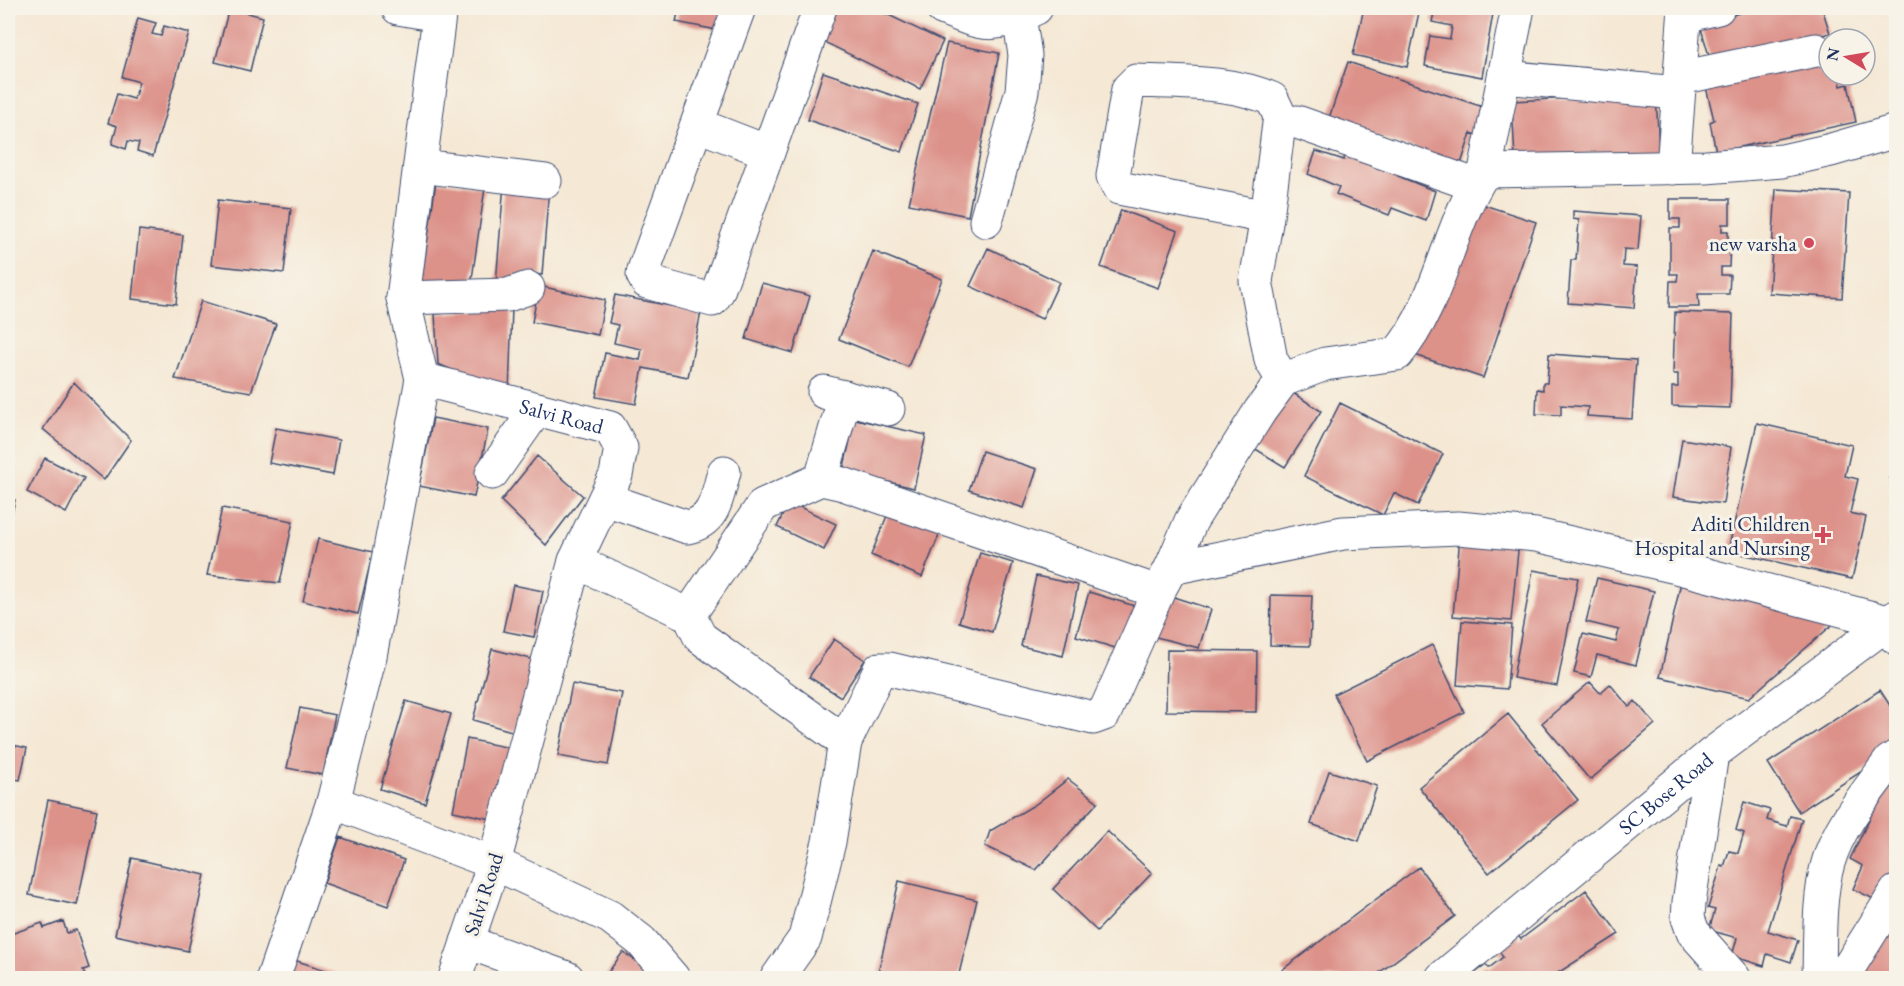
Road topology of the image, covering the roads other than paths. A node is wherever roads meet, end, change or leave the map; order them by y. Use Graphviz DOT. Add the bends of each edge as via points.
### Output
graph roads {
  1 [pos="398,8"];
  2 [pos="740,8"];
  3 [pos="820,8"];
  4 [pos="1518,8"];
  5 [pos="1718,8"];
  6 [pos="440,11"];
  7 [pos="1027,12"];
  8 [pos="1685,12"];
  9 [pos="956,13"];
  10 [pos="1816,50"];
  11 [pos="1504,77"];
  12 [pos="1679,85"];
  13 [pos="1297,122"];
  14 [pos="698,125"];
  15 [pos="1896,131"];
  16 [pos="768,152"];
  17 [pos="420,166"];
  18 [pos="1673,168"];
  19 [pos="1480,178"];
  20 [pos="545,181"];
  21 [pos="1267,217"];
  22 [pos="986,221"];
  23 [pos="528,288"];
  24 [pos="403,298"];
  25 [pos="422,379"];
  26 [pos="1283,380"];
  27 [pos="537,409"];
  28 [pos="888,409"];
  29 [pos="724,472"];
  30 [pos="492,473"];
  31 [pos="820,479"];
  32 [pos="605,499"];
  33 [pos="575,561"];
  34 [pos="1164,580"];
  35 [pos="689,615"];
  36 [pos="1894,626"];
  37 [pos="845,742"];
  38 [pos="1712,754"];
  39 [pos="1896,757"];
  40 [pos="333,802"];
  41 [pos="494,863"];
  42 [pos="1896,892"];
  43 [pos="467,942"];
  44 [pos="273,978"];
  45 [pos="455,978"];
  46 [pos="567,978"];
  47 [pos="674,978"];
  48 [pos="777,978"];
  49 [pos="1442,978"];
  50 [pos="1734,978"];
  51 [pos="1818,978"];
  52 [pos="1842,978"];
  1 -- 6 [label="street"];
  2 -- 14 [label="street"];
  3 -- 16 [label="street"];
  4 -- 11 [label="street"];
  5 -- 8 [label="street"];
  6 -- 17 [label="street"];
  7 -- 9 [label="street" via="993,24"];
  7 -- 22 [label="street" via="1022,91"];
  8 -- 12 [label="street"];
  10 -- 12 [label="street"];
  11 -- 12 [label="street"];
  11 -- 19 [label="street"];
  12 -- 18 [label="street"];
  13 -- 19 [label="street"];
  14 -- 16 [label="street"];
  14 -- 16 [label="street" via="644,270 647,282 706,299 716,297"];
  15 -- 18 [label="street" via="1782,161"];
  17 -- 20 [label="street"];
  17 -- 24 [label="street"];
  18 -- 19 [label="street"];
  19 -- 26 [label="street" via="1470,192 1434,288 1409,340 1397,354 1325,364"];
  21 -- 21 [label="street" via="1280,116 1272,99 1208,84 1136,81 1128,89 1113,176 1119,188"];
  21 -- 26 [label="street" via="1256,281 1271,360"];
  23 -- 24 [label="street" via="508,295"];
  24 -- 25 [label="street"];
  25 -- 27 [label="street, Salvi Road"];
  25 -- 40 [label="street" via="370,656"];
  26 -- 34 [label="street" via="1191,521"];
  27 -- 30 [label="street"];
  27 -- 32 [label="street, Salvi Road" via="610,428 621,448 616,475"];
  28 -- 31 [label="street" via="834,394"];
  29 -- 32 [label="street" via="713,508 706,520 693,526"];
  31 -- 34 [label="street"];
  31 -- 35 [label="street" via="763,505"];
  32 -- 33 [label="street, Salvi Road"];
  33 -- 35 [label="street"];
  33 -- 41 [label="street, Salvi Road"];
  34 -- 36 [label="street" via="1343,533 1458,528 1536,535 1676,567"];
  34 -- 37 [label="street" via="1104,714 1093,718 880,669"];
  35 -- 37 [label="street" via="700,637"];
  36 -- 38 [label="street, SC Bose Road"];
  37 -- 48 [label="street" via="829,842 805,938"];
  38 -- 49 [label="street, SC Bose Road"];
  38 -- 50 [label="street" via="1688,918 1693,932"];
  39 -- 51 [label="street" via="1849,819 1828,864"];
  40 -- 41 [label="street"];
  40 -- 44 [label="street"];
  41 -- 43 [label="street, Salvi Road"];
  41 -- 47 [label="street" via="610,917 641,941"];
  42 -- 52 [label="street"];
  43 -- 45 [label="street, Salvi Road"];
  43 -- 46 [label="street"];
}
